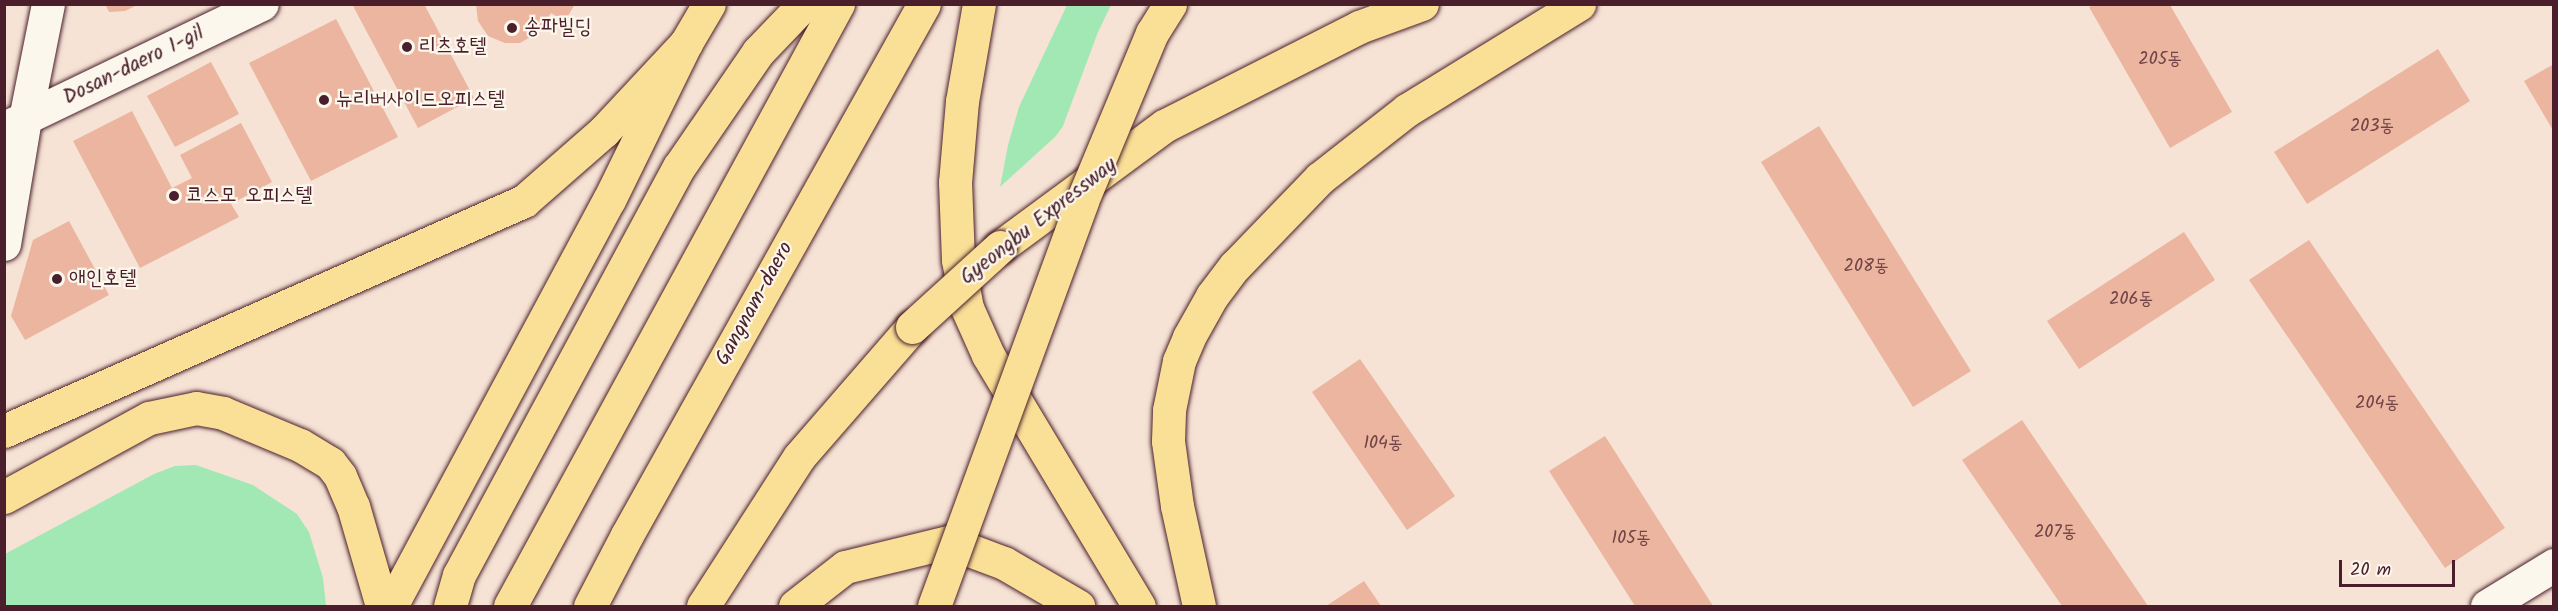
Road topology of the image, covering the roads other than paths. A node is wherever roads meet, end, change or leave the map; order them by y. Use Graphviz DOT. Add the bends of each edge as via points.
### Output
graph roads {
  1 [pos="48,4"];
  2 [pos="262,4"];
  3 [pos="709,4"];
  4 [pos="804,4"];
  5 [pos="838,4"];
  6 [pos="924,4"];
  7 [pos="979,4"];
  8 [pos="1170,4"];
  9 [pos="1422,4"];
  10 [pos="1580,4"];
  11 [pos="686,43"];
  12 [pos="15,123"];
  13 [pos="4,244"];
  14 [pos="4,431"];
  15 [pos="4,497"];
  16 [pos="2553,565"];
  17 [pos="382,606"];
  18 [pos="391,606"];
  19 [pos="450,606"];
  20 [pos="510,606"];
  21 [pos="590,606"];
  22 [pos="703,606"];
  23 [pos="795,606"];
  24 [pos="934,606"];
  25 [pos="1078,606"];
  26 [pos="1139,606"];
  27 [pos="1199,606"];
  28 [pos="2487,606"];
  1 -- 12 [label="street"];
  2 -- 12 [label="street, Dosan-daero 1-gil"];
  3 -- 11 [label="main road"];
  4 -- 19 [label="main road" via="758,52 679,167 459,575"];
  5 -- 20 [label="main road"];
  6 -- 21 [label="main road, Gangnam-daero"];
  7 -- 26 [label="main road" via="962,101 955,182 958,260 967,308 988,355"];
  8 -- 24 [label="main road, bridge" via="1152,33 1082,201"];
  9 -- 22 [label="main road, Gyeongbu Expressway, bridge" via="1359,27 1164,126 1000,247 912,327 800,457"];
  10 -- 27 [label="main road" via="1407,110 1329,171 1217,288 1182,353 1169,410 1168,441 1177,506"];
  11 -- 14 [label="main road" via="604,131 524,201"];
  11 -- 18 [label="main road" via="609,200"];
  12 -- 13 [label="street"];
  15 -- 17 [label="main road" via="148,418 196,408 223,413 300,445 330,464 340,476 354,506"];
  16 -- 28 [label="street"];
  23 -- 25 [label="main road" via="845,567 948,542 1005,562"];
}
